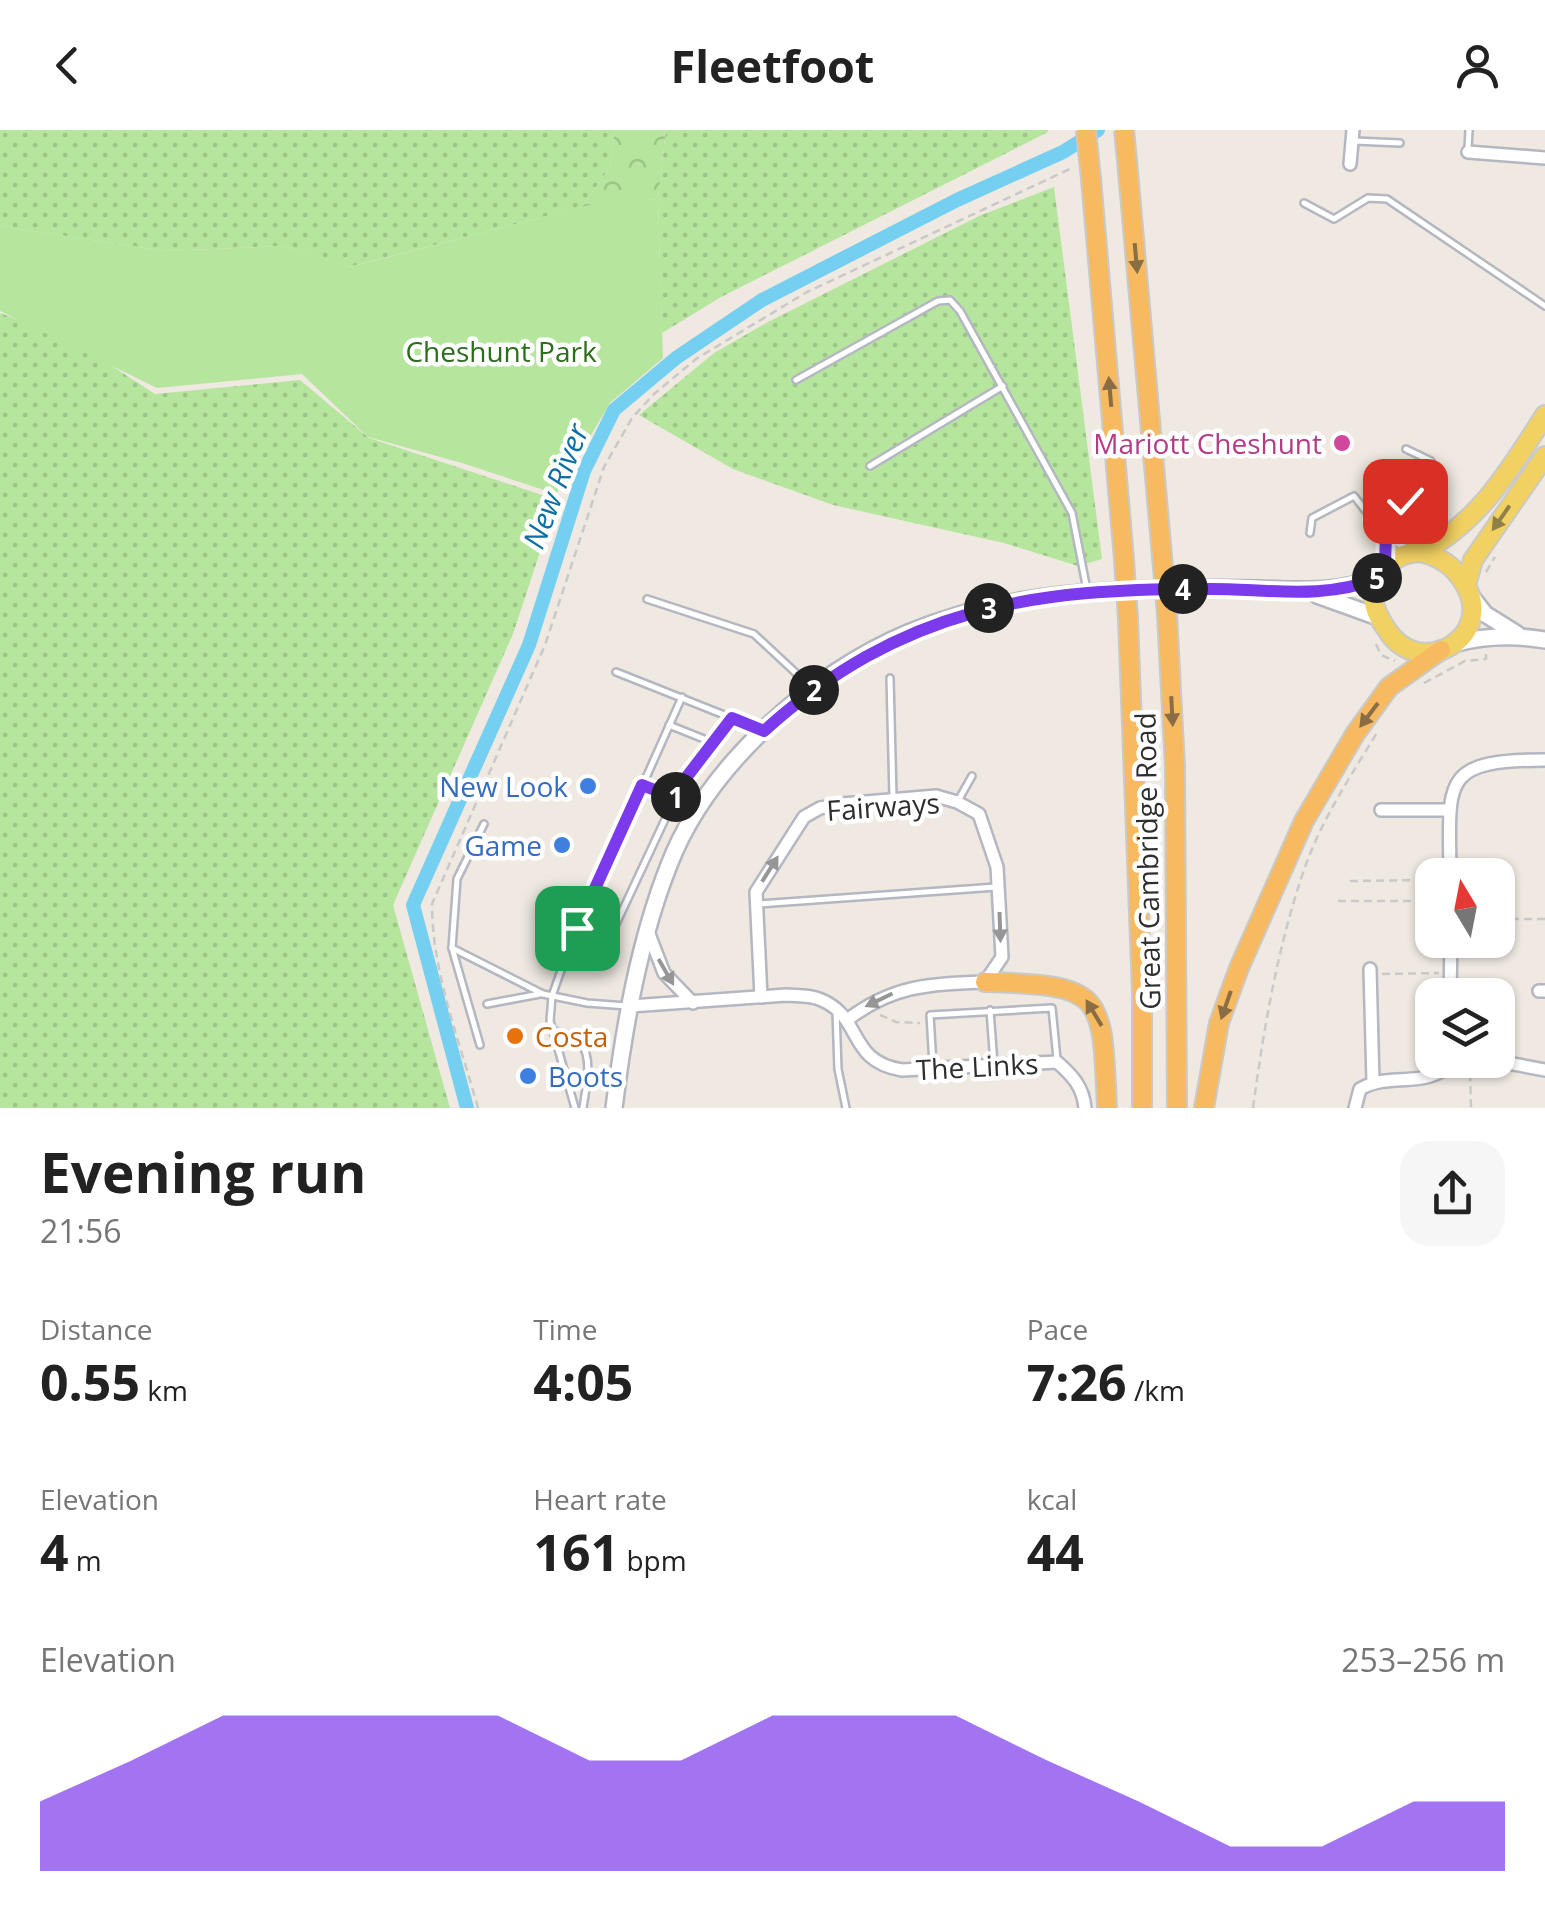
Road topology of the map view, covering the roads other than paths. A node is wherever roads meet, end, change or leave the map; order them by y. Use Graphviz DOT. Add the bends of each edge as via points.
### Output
graph roads {
  1 [pos="1086,130"];
  2 [pos="1124,130"];
  3 [pos="1469,130"];
  4 [pos="1352,135"];
  5 [pos="1400,143"];
  6 [pos="1468,152"];
  7 [pos="1545,158"];
  8 [pos="1350,164"];
  9 [pos="1304,203"];
  10 [pos="1545,306"];
  11 [pos="796,380"];
  12 [pos="1003,386"];
  13 [pos="1545,415"];
  14 [pos="1406,449"];
  15 [pos="1545,456"];
  16 [pos="870,466"];
  17 [pos="1372,520"];
  18 [pos="1310,533"];
  19 [pos="1386,536"];
  20 [pos="1417,552"];
  21 [pos="1380,575"];
  22 [pos="1304,591"];
  23 [pos="1468,591"];
  24 [pos="1088,593"];
  25 [pos="647,599"];
  26 [pos="1378,626"];
  27 [pos="1521,636"];
  28 [pos="1545,640"];
  29 [pos="1449,646"];
  30 [pos="616,672"];
  31 [pos="890,678"];
  32 [pos="814,690"];
  33 [pos="682,697"];
  34 [pos="732,718"];
  35 [pos="669,725"];
  36 [pos="764,731"];
  37 [pos="714,744"];
  38 [pos="1545,760"];
  39 [pos="972,776"];
  40 [pos="642,785"];
  41 [pos="675,798"];
  42 [pos="893,800"];
  43 [pos="958,802"];
  44 [pos="1381,810"];
  45 [pos="1450,810"];
  46 [pos="484,824"];
  47 [pos="1450,858"];
  48 [pos="999,887"];
  49 [pos="755,904"];
  50 [pos="648,934"];
  51 [pos="452,948"];
  52 [pos="565,959"];
  53 [pos="1370,971"];
  54 [pos="985,982"];
  55 [pos="542,994"];
  56 [pos="552,996"];
  57 [pos="760,997"];
  58 [pos="693,1003"];
  59 [pos="487,1004"];
  60 [pos="631,1006"];
  61 [pos="836,1010"];
  62 [pos="990,1010"];
  63 [pos="847,1020"];
  64 [pos="552,1031"];
  65 [pos="480,1045"];
  66 [pos="1057,1062"];
  67 [pos="994,1064"];
  68 [pos="1515,1064"];
  69 [pos="933,1068"];
  70 [pos="1545,1070"];
  71 [pos="1431,1078"];
  72 [pos="1374,1082"];
  73 [pos="575,1108"];
  74 [pos="583,1108"];
  75 [pos="614,1108"];
  76 [pos="846,1108"];
  77 [pos="1085,1108"];
  78 [pos="1107,1108"];
  79 [pos="1142,1108"];
  80 [pos="1177,1108"];
  81 [pos="1204,1108"];
  82 [pos="1355,1108"];
  79 -- 1 [label="highway, Great Cambridge Road, one-way, bridge" via="1128,619"];
  2 -- 80 [label="highway, Great Cambridge Road, one-way, bridge" via="1175,767"];
  3 -- 6 [label="lane"];
  4 -- 5 [label="lane"];
  4 -- 8 [label="street"];
  6 -- 7 [label="street"];
  9 -- 10 [label="lane" via="1334,219 1368,198 1387,199"];
  11 -- 12 [label="lane" via="950,300"];
  12 -- 16 [label="lane"];
  12 -- 24 [label="lane" via="1072,513"];
  13 -- 20 [label="main road" via="1476,514"];
  14 -- 17 [label="lane" via="1428,458 1431,472 1412,496"];
  15 -- 23 [label="main road, one-way" via="1473,560"];
  17 -- 18 [label="lane" via="1354,496 1312,518"];
  17 -- 19 [label="lane"];
  19 -- 20 [label="lane"];
  19 -- 21 [label="lane"];
  20 -- 21 [label="main road" via="1401,555"];
  20 -- 23 [label="main road" via="1447,562"];
  21 -- 22 [label="main road" via="1354,586"];
  21 -- 26 [label="main road"];
  22 -- 24 [label="main road"];
  22 -- 26 [label="main road" via="1356,606"];
  23 -- 27 [label="main road" via="1485,614"];
  23 -- 29 [label="main road" via="1472,618"];
  24 -- 32 [label="main road" via="969,612 906,634"];
  25 -- 32 [label="lane" via="754,634"];
  26 -- 29 [label="main road" via="1400,647 1422,653"];
  27 -- 28 [label="main road"];
  27 -- 29 [label="main road"];
  29 -- 81 [label="highway, one-way" via="1389,688 1304,821 1219,1023"];
  30 -- 33 [label="lane"];
  31 -- 42 [label="lane"];
  32 -- 36 [label="main road"];
  33 -- 34 [label="lane"];
  33 -- 35 [label="lane"];
  34 -- 36 [label="lane"];
  34 -- 37 [label="lane"];
  35 -- 37 [label="lane"];
  35 -- 40 [label="lane"];
  36 -- 50 [label="main road" via="693,817 669,864"];
  37 -- 41 [label="lane"];
  38 -- 45 [label="street" via="1476,766 1456,784"];
  39 -- 43 [label="lane"];
  40 -- 41 [label="lane"];
  40 -- 52 [label="lane"];
  41 -- 52 [label="lane" via="603,952"];
  42 -- 43 [label="street, Fairways" via="936,796"];
  49 -- 42 [label="street, Fairways, one-way" via="766,874 804,817 820,808"];
  43 -- 48 [label="street, Fairways" via="979,814"];
  44 -- 45 [label="street"];
  45 -- 47 [label="street"];
  46 -- 51 [label="lane" via="457,880"];
  48 -- 49 [label="lane"];
  48 -- 54 [label="street, Fairways, one-way" via="1002,957"];
  49 -- 57 [label="street, Fairways"];
  50 -- 58 [label="street, one-way" via="664,973"];
  50 -- 60 [label="main road"];
  51 -- 55 [label="lane"];
  51 -- 65 [label="lane"];
  52 -- 56 [label="lane"];
  53 -- 72 [label="street"];
  54 -- 63 [label="street, one-way" via="901,989"];
  78 -- 54 [label="highway, one-way" via="1103,1026 1090,1002 1062,987"];
  55 -- 56 [label="lane"];
  55 -- 59 [label="lane"];
  56 -- 60 [label="lane"];
  56 -- 64 [label="lane"];
  57 -- 58 [label="street, The Links"];
  57 -- 61 [label="street, The Links" via="808,996"];
  58 -- 60 [label="street, The Links"];
  60 -- 75 [label="main road"];
  61 -- 63 [label="street, The Links"];
  61 -- 76 [label="lane"];
  62 -- 66 [label="lane" via="1052,1008"];
  62 -- 67 [label="lane"];
  62 -- 69 [label="lane" via="930,1015"];
  63 -- 69 [label="street, The Links" via="872,1060 902,1070"];
  64 -- 73 [label="lane"];
  64 -- 74 [label="lane" via="567,1032 584,1046 589,1074"];
  66 -- 67 [label="street, The Links"];
  66 -- 77 [label="street, The Links" via="1084,1093"];
  67 -- 69 [label="street, The Links"];
  68 -- 70 [label="street"];
  71 -- 72 [label="street"];
  72 -- 82 [label="street" via="1360,1089"];
}
